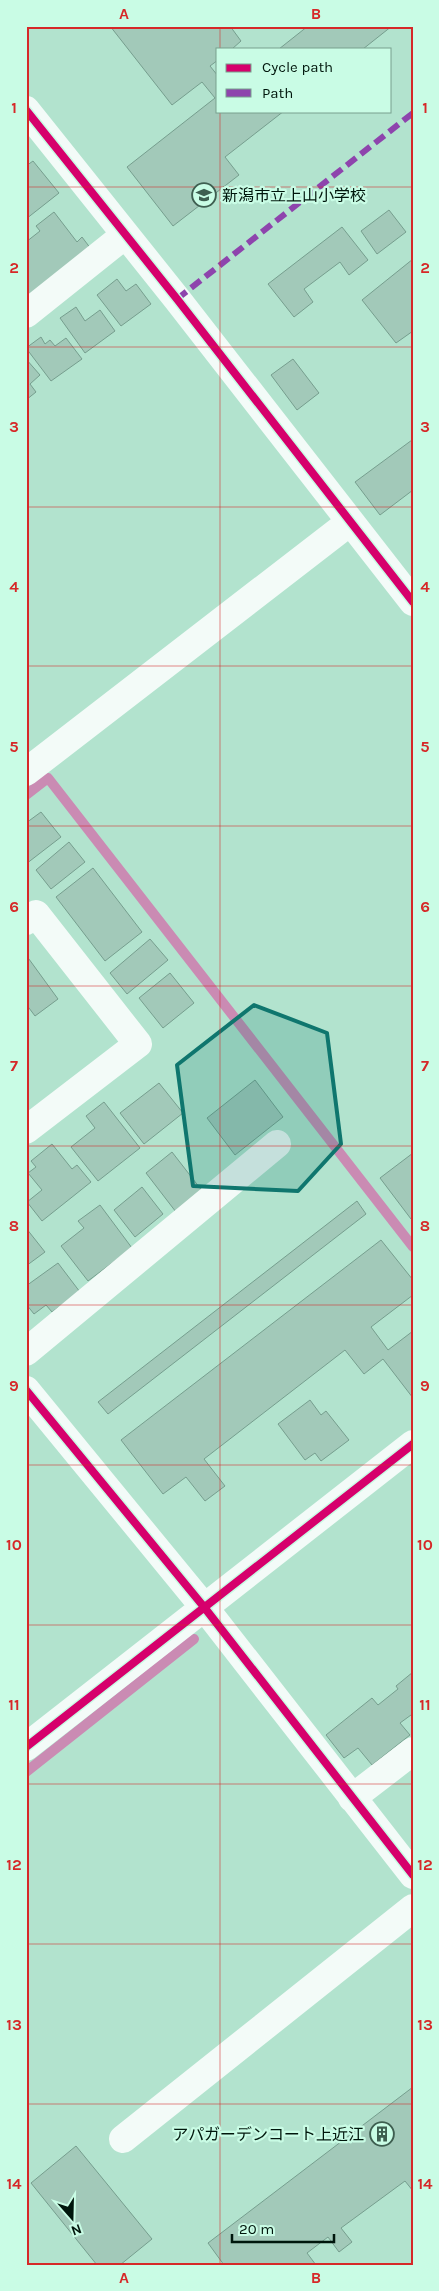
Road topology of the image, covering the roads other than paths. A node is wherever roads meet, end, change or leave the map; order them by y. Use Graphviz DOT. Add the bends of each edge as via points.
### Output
graph roads {
  1 [pos="28,115"];
  2 [pos="124,235"];
  3 [pos="26,314"];
  4 [pos="350,522"];
  5 [pos="413,602"];
  6 [pos="26,772"];
  7 [pos="26,921"];
  8 [pos="26,1130"];
  9 [pos="277,1144"];
  10 [pos="26,1352"];
  11 [pos="26,1390"];
  12 [pos="413,1444"];
  13 [pos="204,1607"];
  14 [pos="26,1747"];
  15 [pos="413,1751"];
  16 [pos="352,1798"];
  17 [pos="413,1875"];
  18 [pos="413,1908"];
  19 [pos="123,2140"];
  1 -- 2 [label="street"];
  2 -- 3 [label="street"];
  2 -- 4 [label="street"];
  4 -- 5 [label="street"];
  4 -- 6 [label="street"];
  7 -- 8 [label="street" via="36,914 138,1044"];
  9 -- 10 [label="street"];
  11 -- 13 [label="street"];
  12 -- 13 [label="street"];
  13 -- 14 [label="street"];
  13 -- 16 [label="street"];
  15 -- 16 [label="street"];
  16 -- 17 [label="street"];
  18 -- 19 [label="street"];
}
